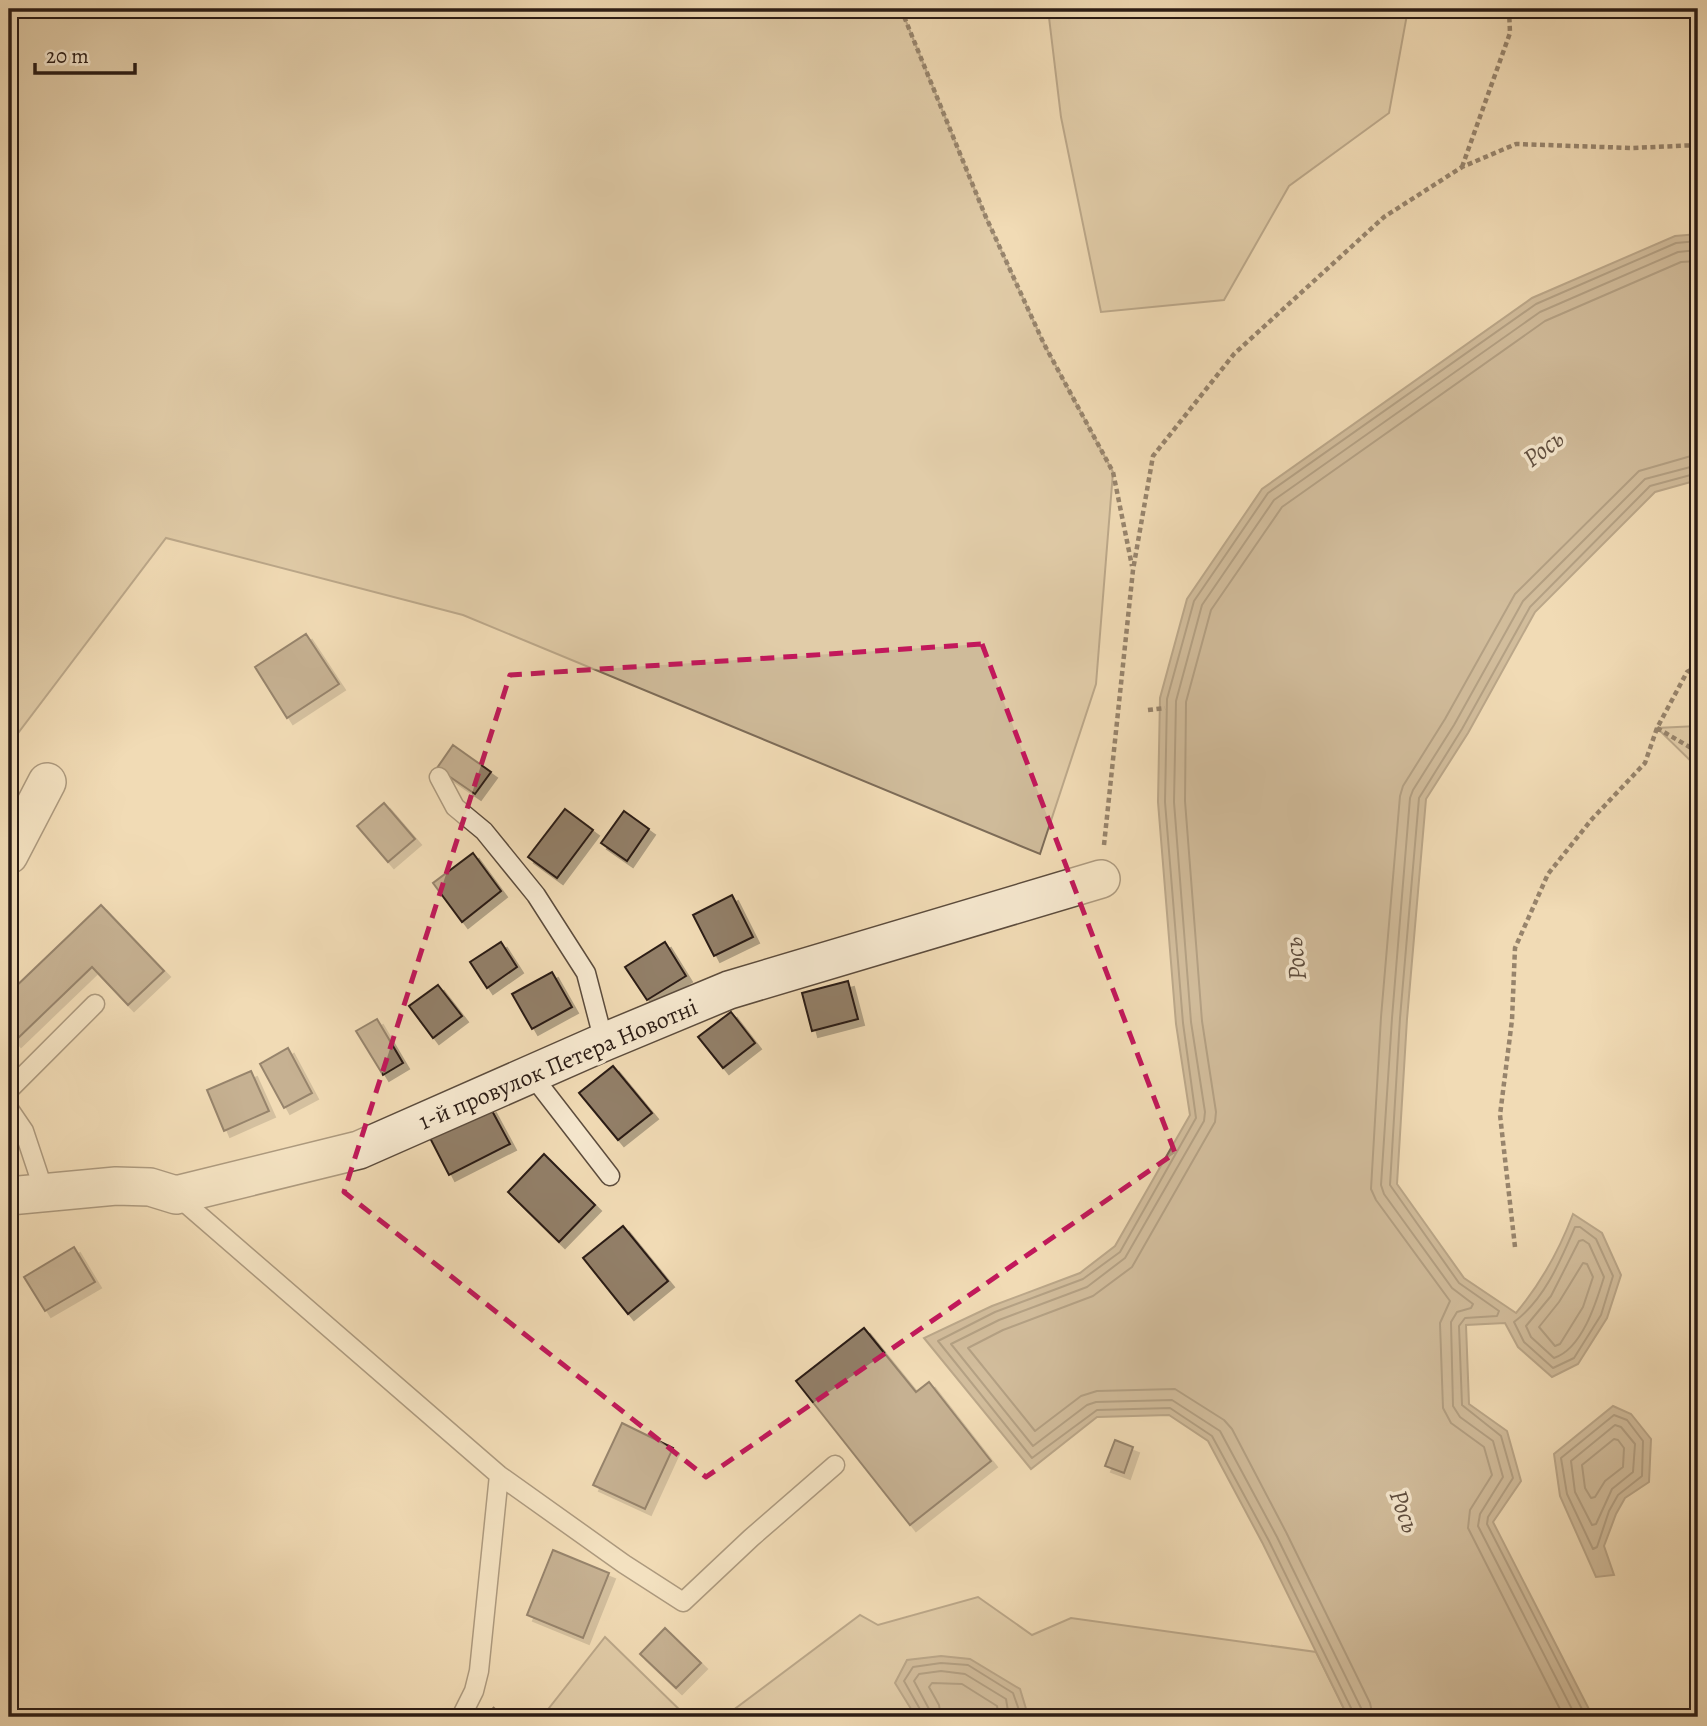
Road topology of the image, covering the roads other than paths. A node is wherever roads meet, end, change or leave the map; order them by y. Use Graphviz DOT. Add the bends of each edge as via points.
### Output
graph roads {
  1 [pos="439,777"];
  2 [pos="47,782"];
  3 [pos="9,855"];
  4 [pos="1101,879"];
  5 [pos="95,1004"];
  6 [pos="604,1042"];
  7 [pos="531,1074"];
  8 [pos="9,1090"];
  9 [pos="9,1109"];
  10 [pos="610,1176"];
  11 [pos="45,1194"];
  12 [pos="176,1195"];
  13 [pos="9,1196"];
  14 [pos="835,1465"];
  15 [pos="499,1475"];
  16 [pos="461,1717"];
  1 -- 6 [label="lane" via="456,807 484,831 536,895 586,973"];
  2 -- 3 [label="street"];
  4 -- 6 [label="street, 1-й провулок Петера Новотні" via="729,990"];
  5 -- 8 [label="lane"];
  6 -- 7 [label="street, 1-й провулок Петера Новотні"];
  7 -- 10 [label="lane"];
  7 -- 12 [label="street, 1-й провулок Петера Новотні" via="359,1150"];
  9 -- 11 [label="lane" via="24,1131"];
  11 -- 12 [label="street, 1-й провулок Петера Новотні" via="116,1186 150,1187"];
  11 -- 13 [label="street, 1-й провулок Петера Новотні"];
  12 -- 15 [label="lane"];
  14 -- 15 [label="lane" via="683,1602"];
  15 -- 16 [label="lane" via="479,1671"];
}
